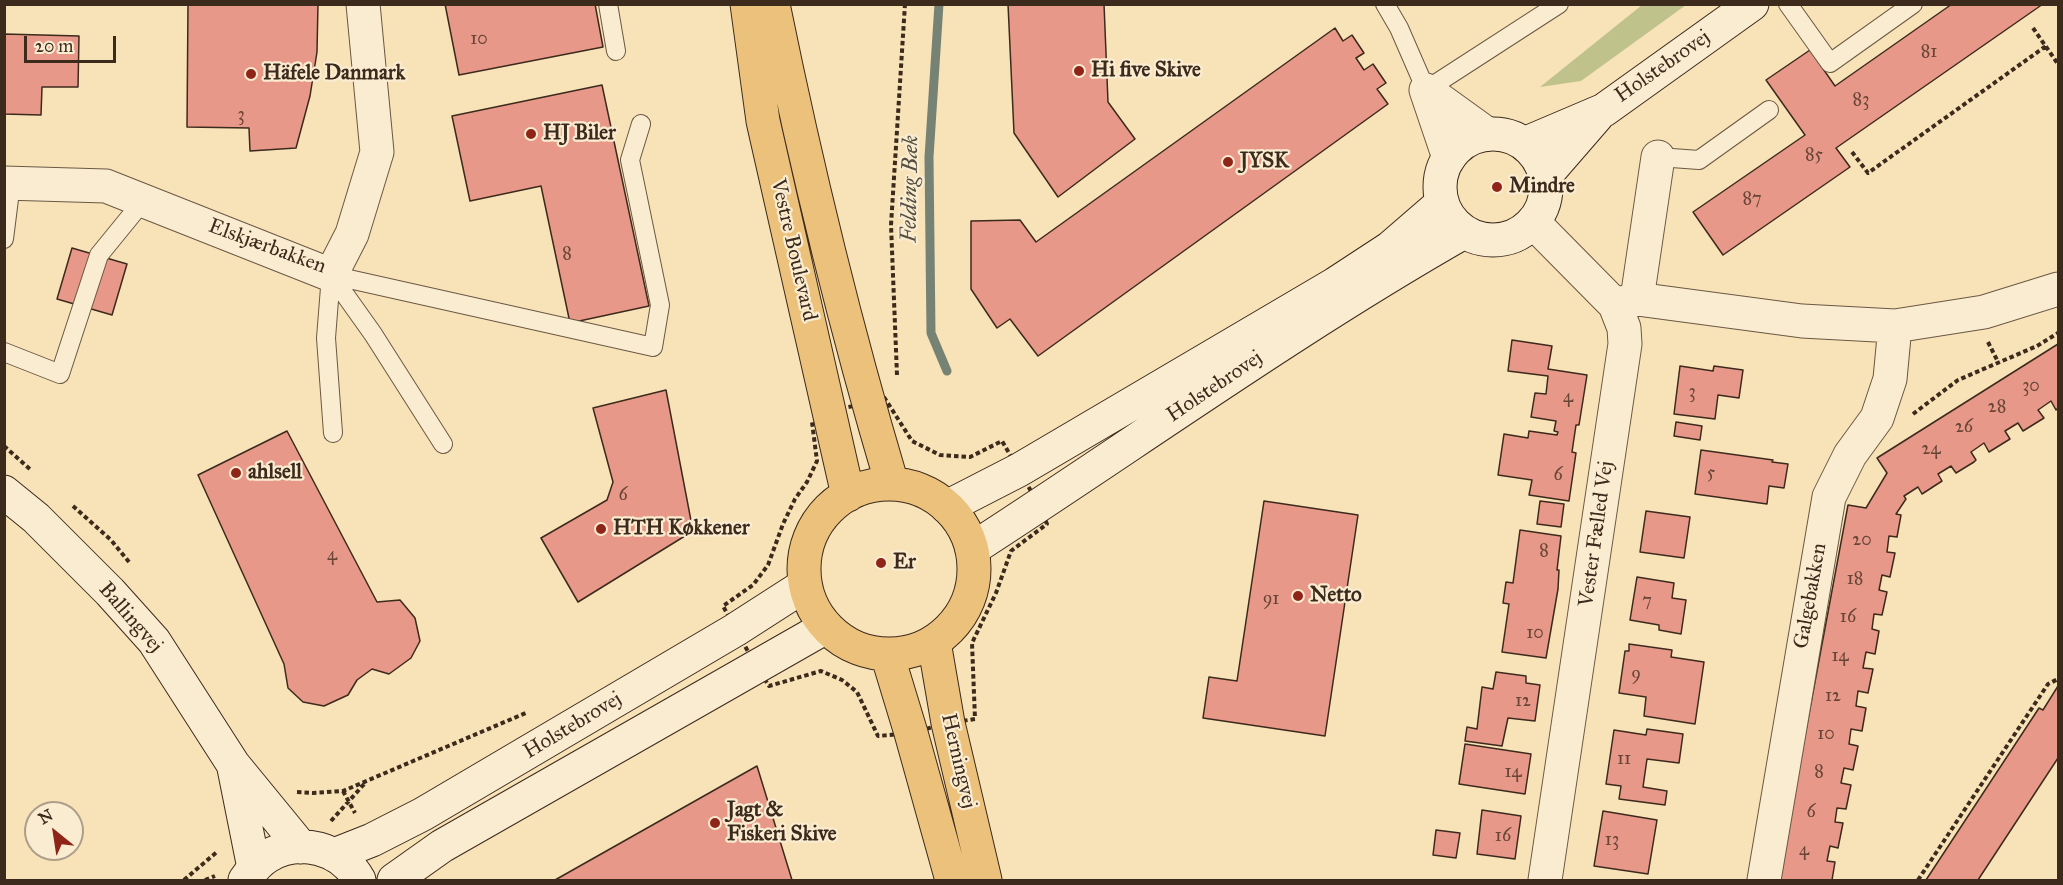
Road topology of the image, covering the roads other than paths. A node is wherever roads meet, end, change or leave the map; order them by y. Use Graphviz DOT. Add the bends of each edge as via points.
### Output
graph roads {
  1 [pos="363,4"];
  2 [pos="608,4"];
  3 [pos="747,4"];
  4 [pos="773,4"];
  5 [pos="1385,4"];
  6 [pos="1559,4"];
  7 [pos="1752,4"];
  8 [pos="1788,4"];
  9 [pos="1913,4"];
  10 [pos="616,51"];
  11 [pos="1426,90"];
  12 [pos="1604,110"];
  13 [pos="1769,110"];
  14 [pos="641,124"];
  15 [pos="1487,134"];
  16 [pos="1524,144"];
  17 [pos="1658,157"];
  18 [pos="1449,158"];
  19 [pos="1545,176"];
  20 [pos="8,183"];
  21 [pos="143,201"];
  22 [pos="1442,203"];
  23 [pos="1533,222"];
  24 [pos="1464,232"];
  25 [pos="4,239"];
  26 [pos="331,275"];
  27 [pos="2058,289"];
  28 [pos="1626,302"];
  29 [pos="1895,326"];
  30 [pos="4,351"];
  31 [pos="333,433"];
  32 [pos="443,444"];
  33 [pos="892,484"];
  34 [pos="4,492"];
  35 [pos="848,495"];
  36 [pos="947,507"];
  37 [pos="972,549"];
  38 [pos="805,585"];
  39 [pos="826,627"];
  40 [pos="934,642"];
  41 [pos="887,654"];
  42 [pos="233,764"];
  43 [pos="314,850"];
  44 [pos="249,874"];
  45 [pos="359,880"];
  46 [pos="394,880"];
  47 [pos="952,880"];
  48 [pos="985,880"];
  49 [pos="1545,880"];
  50 [pos="1764,880"];
  1 -- 26 [label="street, Elskjærbakken" via="377,152 352,234"];
  2 -- 10 [label="lane"];
  3 -- 35 [label="main road, Vestre Boulevard" via="763,121"];
  4 -- 33 [label="main road, Vestre Boulevard" via="796,115 881,396"];
  5 -- 11 [label="lane"];
  6 -- 11 [label="lane"];
  7 -- 12 [label="street, Holstebrovej"];
  8 -- 9 [label="lane" via="1830,63"];
  11 -- 15 [label="street"];
  11 -- 18 [label="street"];
  12 -- 16 [label="street, Holstebrovej"];
  12 -- 19 [label="street, Holstebrovej"];
  13 -- 17 [label="lane" via="1699,160"];
  14 -- 26 [label="lane" via="630,160 660,305 653,346"];
  15 -- 16 [label="street" via="1500,134"];
  15 -- 18 [label="street" via="1459,146"];
  16 -- 19 [label="street" via="1541,164"];
  17 -- 28 [label="street"];
  18 -- 22 [label="street" via="1442,172"];
  19 -- 23 [label="street" via="1546,194"];
  20 -- 21 [label="street, Elskjærbakken" via="106,186"];
  20 -- 25 [label="lane"];
  21 -- 26 [label="street, Elskjærbakken"];
  21 -- 30 [label="lane" via="99,255 60,374"];
  22 -- 24 [label="street"];
  22 -- 36 [label="street, Holstebrovej" via="1390,248 1335,284 1019,470"];
  23 -- 24 [label="street" via="1516,235 1498,240"];
  23 -- 28 [label="street, Vester Fælled Vej"];
  24 -- 37 [label="street, Holstebrovej" via="1401,267 1265,354"];
  26 -- 31 [label="lane" via="327,338"];
  26 -- 32 [label="lane"];
  27 -- 29 [label="street" via="1984,312"];
  28 -- 29 [label="street" via="1802,321"];
  28 -- 49 [label="street, Vester Fælled Vej" via="1625,344"];
  29 -- 50 [label="street, Galgebakken" via="1890,379 1877,418 1850,455 1829,497"];
  33 -- 35 [label="main road" via="869,486"];
  33 -- 36 [label="main road" via="931,495"];
  34 -- 42 [label="street, Ballingvej" via="36,518 154,641"];
  35 -- 38 [label="main road" via="826,511 812,533 804,559"];
  36 -- 37 [label="main road" via="963,527"];
  37 -- 40 [label="main road" via="974,576 968,602 954,624"];
  38 -- 39 [label="main road" via="813,608"];
  38 -- 43 [label="street, Holstebrovej" via="724,616 423,814 372,840"];
  39 -- 41 [label="main road" via="864,651"];
  39 -- 46 [label="street, Holstebrovej" via="442,846"];
  40 -- 41 [label="main road" via="911,651"];
  40 -- 48 [label="main road, Herningvej" via="948,723"];
  41 -- 47 [label="main road, Herningvej"];
  42 -- 43 [label="street, Ballingvej"];
  42 -- 44 [label="street, Ballingvej"];
  43 -- 44 [label="street, Holstebrovej" via="284,849 267,856"];
  43 -- 45 [label="street, Ballingvej" via="346,864"];
}
